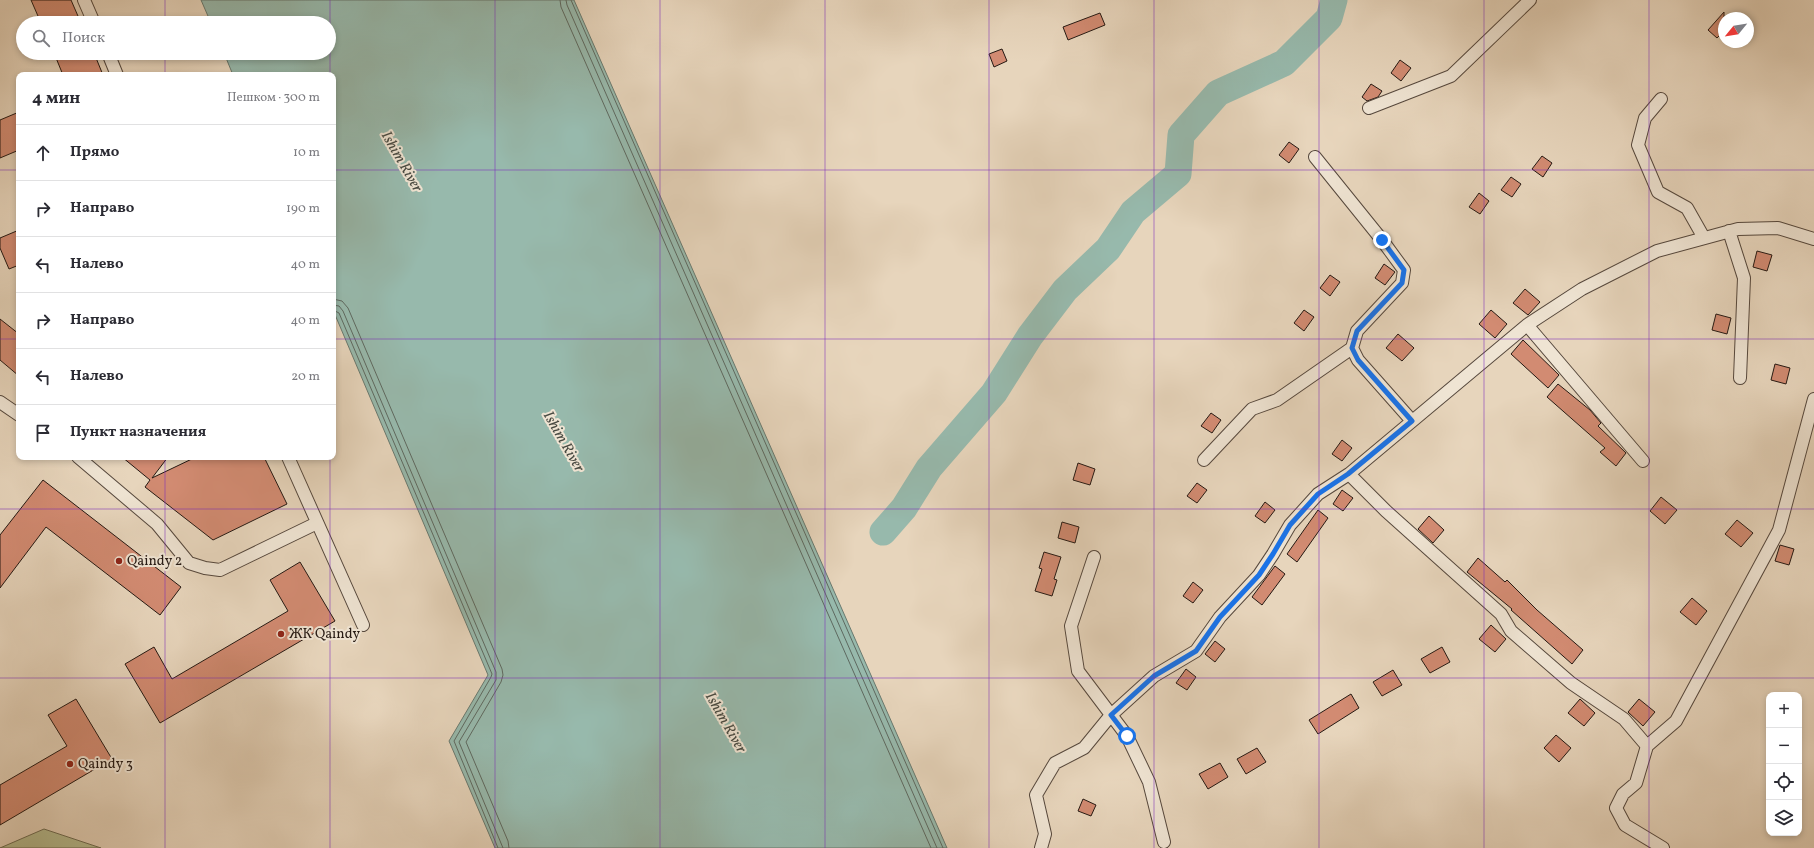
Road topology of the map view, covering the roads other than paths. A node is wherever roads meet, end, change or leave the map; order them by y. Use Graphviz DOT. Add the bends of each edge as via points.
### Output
graph roads {
  1 [pos="84,0"];
  2 [pos="1530,0"];
  3 [pos="91,16"];
  4 [pos="111,60"];
  5 [pos="116,72"];
  6 [pos="1661,99"];
  7 [pos="1368,108"];
  8 [pos="1315,157"];
  9 [pos="1729,231"];
  10 [pos="1704,238"];
  11 [pos="1814,239"];
  12 [pos="1527,325"];
  13 [pos="1352,348"];
  14 [pos="1740,378"];
  15 [pos="1814,399"];
  16 [pos="0,402"];
  17 [pos="16,413"];
  18 [pos="1412,421"];
  19 [pos="82,460"];
  20 [pos="289,460"];
  21 [pos="1204,460"];
  22 [pos="1643,461"];
  23 [pos="1348,474"];
  24 [pos="317,523"];
  25 [pos="1094,557"];
  26 [pos="363,625"];
  27 [pos="1111,715"];
  28 [pos="1648,746"];
  29 [pos="1164,842"];
  30 [pos="1041,848"];
  31 [pos="1663,848"];
  1 -- 3 [label="street"];
  2 -- 7 [label="street" via="1451,76"];
  4 -- 5 [label="street"];
  6 -- 10 [label="street" via="1644,118 1638,146 1658,192 1687,208"];
  8 -- 13 [label="street" via="1404,270 1402,283 1357,331"];
  9 -- 10 [label="street"];
  9 -- 11 [label="street" via="1778,228"];
  9 -- 14 [label="street" via="1744,278"];
  10 -- 12 [label="street" via="1657,251 1582,289"];
  12 -- 18 [label="street"];
  12 -- 22 [label="street"];
  13 -- 18 [label="street" via="1358,360"];
  13 -- 21 [label="street" via="1277,400 1252,409"];
  15 -- 28 [label="street" via="1779,530 1676,721"];
  16 -- 17 [label="street"];
  18 -- 23 [label="street"];
  19 -- 24 [label="street" via="157,524 189,563 205,568 220,570"];
  20 -- 24 [label="street"];
  23 -- 27 [label="street" via="1318,494 1290,525 1259,575 1220,617 1196,651 1154,676"];
  23 -- 28 [label="street" via="1501,614 1511,632 1572,683 1624,719"];
  24 -- 26 [label="street"];
  25 -- 27 [label="street" via="1070,626 1078,671"];
  27 -- 29 [label="street" via="1127,736 1149,782"];
  27 -- 30 [label="street" via="1084,748 1055,763 1036,794 1045,834"];
  28 -- 31 [label="street" via="1636,783 1623,794 1616,808 1625,825"];
}
